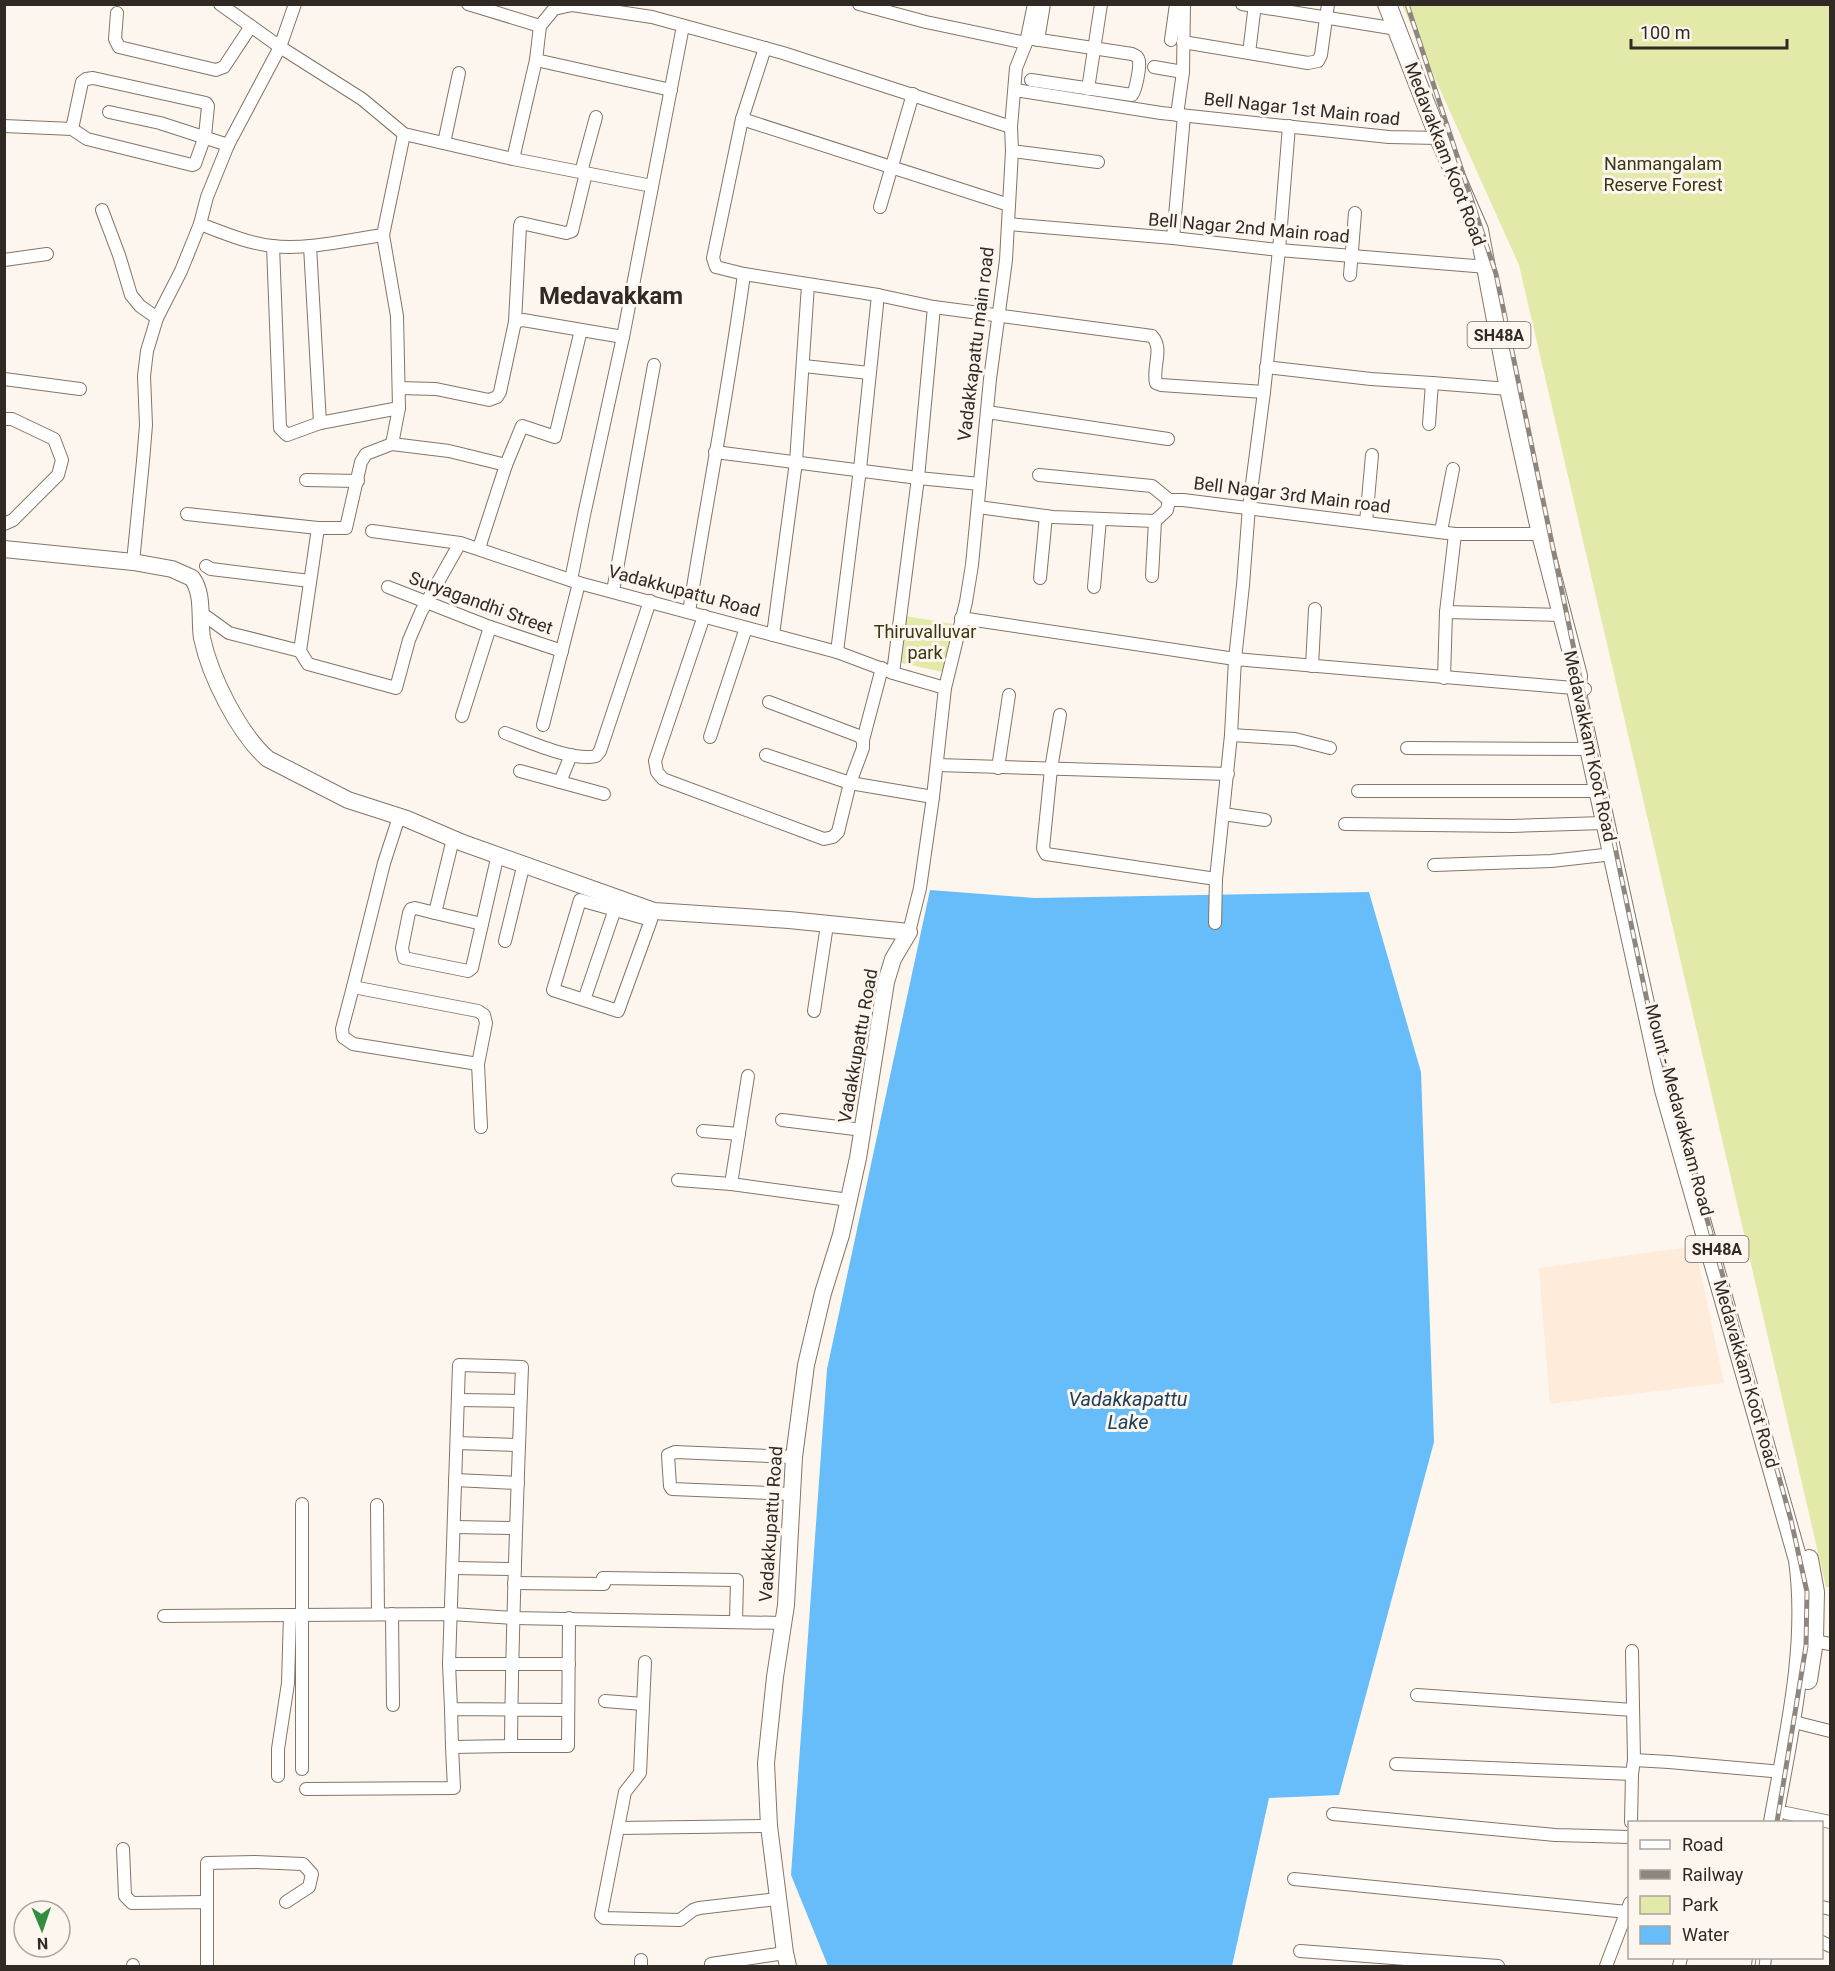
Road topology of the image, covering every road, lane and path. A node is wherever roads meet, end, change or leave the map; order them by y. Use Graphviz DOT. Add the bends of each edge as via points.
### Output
graph roads {
  1 [pos="220,4"];
  2 [pos="295,4"];
  3 [pos="468,4"];
  4 [pos="859,4"];
  5 [pos="1034,4"];
  6 [pos="1044,4"];
  7 [pos="1101,4"];
  8 [pos="1106,4"];
  9 [pos="1176,4"];
  10 [pos="1184,4"];
  11 [pos="1328,4"];
  12 [pos="1387,4"];
  13 [pos="1251,5"];
  14 [pos="653,10"];
  15 [pos="117,13"];
  16 [pos="1326,18"];
  17 [pos="251,26"];
  18 [pos="683,26"];
  19 [pos="540,27"];
  20 [pos="1396,29"];
  21 [pos="1100,37"];
  22 [pos="1030,41"];
  23 [pos="1177,41"];
  24 [pos="280,47"];
  25 [pos="765,48"];
  26 [pos="1094,49"];
  27 [pos="1249,53"];
  28 [pos="536,60"];
  29 [pos="1154,67"];
  30 [pos="1183,72"];
  31 [pos="459,73"];
  32 [pos="1031,80"];
  33 [pos="1088,89"];
  34 [pos="671,90"];
  35 [pos="1015,90"];
  36 [pos="913,94"];
  37 [pos="108,112"];
  38 [pos="1181,115"];
  39 [pos="596,117"];
  40 [pos="742,119"];
  41 [pos="4,126"];
  42 [pos="1289,126"];
  43 [pos="1011,127"];
  44 [pos="72,129"];
  45 [pos="404,134"];
  46 [pos="205,136"];
  47 [pos="1439,138"];
  48 [pos="444,143"];
  49 [pos="228,145"];
  50 [pos="1012,151"];
  51 [pos="513,159"];
  52 [pos="1098,162"];
  53 [pos="892,167"];
  54 [pos="583,172"];
  55 [pos="652,186"];
  56 [pos="1009,205"];
  57 [pos="880,207"];
  58 [pos="102,210"];
  59 [pos="1356,213"];
  60 [pos="200,224"];
  61 [pos="1008,224"];
  62 [pos="383,235"];
  63 [pos="1173,238"];
  64 [pos="273,246"];
  65 [pos="310,246"];
  66 [pos="1279,250"];
  67 [pos="47,254"];
  68 [pos="1351,255"];
  69 [pos="4,260"];
  70 [pos="1487,267"];
  71 [pos="744,274"];
  72 [pos="1350,275"];
  73 [pos="808,285"];
  74 [pos="878,295"];
  75 [pos="934,307"];
  76 [pos="998,317"];
  77 [pos="157,318"];
  78 [pos="515,322"];
  79 [pos="582,330"];
  80 [pos="623,337"];
  81 [pos="654,365"];
  82 [pos="804,366"];
  83 [pos="1266,367"];
  84 [pos="869,373"];
  85 [pos="4,379"];
  86 [pos="1432,383"];
  87 [pos="399,388"];
  88 [pos="80,389"];
  89 [pos="1509,389"];
  90 [pos="1264,392"];
  91 [pos="399,408"];
  92 [pos="987,412"];
  93 [pos="4,419"];
  94 [pos="320,423"];
  95 [pos="1429,424"];
  96 [pos="1168,439"];
  97 [pos="392,444"];
  98 [pos="715,452"];
  99 [pos="1372,455"];
  100 [pos="796,462"];
  101 [pos="506,465"];
  102 [pos="1453,469"];
  103 [pos="860,470"];
  104 [pos="1039,475"];
  105 [pos="918,478"];
  106 [pos="306,480"];
  107 [pos="358,481"];
  108 [pos="980,484"];
  109 [pos="1169,500"];
  110 [pos="978,507"];
  111 [pos="1249,507"];
  112 [pos="187,514"];
  113 [pos="1046,516"];
  114 [pos="1100,519"];
  115 [pos="1155,521"];
  116 [pos="1366,522"];
  117 [pos="4,524"];
  118 [pos="318,528"];
  119 [pos="372,531"];
  120 [pos="1441,531"];
  121 [pos="1455,534"];
  122 [pos="1541,534"];
  123 [pos="460,543"];
  124 [pos="479,548"];
  125 [pos="4,549"];
  126 [pos="133,562"];
  127 [pos="206,566"];
  128 [pos="1152,576"];
  129 [pos="1040,578"];
  130 [pos="310,581"];
  131 [pos="575,581"];
  132 [pos="388,587"];
  133 [pos="1094,587"];
  134 [pos="613,591"];
  135 [pos="650,601"];
  136 [pos="425,602"];
  137 [pos="1315,609"];
  138 [pos="200,612"];
  139 [pos="689,612"];
  140 [pos="1446,612"];
  141 [pos="1562,615"];
  142 [pos="704,616"];
  143 [pos="961,618"];
  144 [pos="490,627"];
  145 [pos="746,628"];
  146 [pos="773,634"];
  147 [pos="300,651"];
  148 [pos="562,651"];
  149 [pos="837,652"];
  150 [pos="1235,659"];
  151 [pos="1312,666"];
  152 [pos="888,671"];
  153 [pos="1444,678"];
  154 [pos="1580,685"];
  155 [pos="945,688"];
  156 [pos="1009,695"];
  157 [pos="769,702"];
  158 [pos="1060,715"];
  159 [pos="462,716"];
  160 [pos="543,725"];
  161 [pos="505,733"];
  162 [pos="1231,735"];
  163 [pos="710,737"];
  164 [pos="863,740"];
  165 [pos="1330,748"];
  166 [pos="1407,748"];
  167 [pos="1589,749"];
  168 [pos="570,755"];
  169 [pos="766,755"];
  170 [pos="937,765"];
  171 [pos="998,768"];
  172 [pos="1051,769"];
  173 [pos="520,771"];
  174 [pos="1228,774"];
  175 [pos="560,782"];
  176 [pos="850,783"];
  177 [pos="1358,791"];
  178 [pos="1599,791"];
  179 [pos="604,794"];
  180 [pos="933,797"];
  181 [pos="1223,814"];
  182 [pos="399,817"];
  183 [pos="1264,820"];
  184 [pos="1605,823"];
  185 [pos="1345,824"];
  186 [pos="453,839"];
  187 [pos="498,854"];
  188 [pos="1613,854"];
  189 [pos="524,863"];
  190 [pos="1434,865"];
  191 [pos="1216,879"];
  192 [pos="582,892"];
  193 [pos="617,903"];
  194 [pos="435,914"];
  195 [pos="653,915"];
  196 [pos="1215,923"];
  197 [pos="482,924"];
  198 [pos="827,925"];
  199 [pos="909,932"];
  200 [pos="505,941"];
  201 [pos="353,987"];
  202 [pos="584,1000"];
  203 [pos="814,1011"];
  204 [pos="478,1064"];
  205 [pos="748,1076"];
  206 [pos="782,1120"];
  207 [pos="481,1127"];
  208 [pos="863,1130"];
  209 [pos="703,1131"];
  210 [pos="739,1134"];
  211 [pos="678,1180"];
  212 [pos="731,1184"];
  213 [pos="849,1200"];
  214 [pos="458,1400"];
  215 [pos="520,1401"];
  216 [pos="457,1443"];
  217 [pos="519,1445"];
  218 [pos="794,1457"];
  219 [pos="455,1480"];
  220 [pos="518,1483"];
  221 [pos="792,1494"];
  222 [pos="302,1504"];
  223 [pos="377,1505"];
  224 [pos="454,1527"];
  225 [pos="516,1528"];
  226 [pos="453,1568"];
  227 [pos="515,1569"];
  228 [pos="514,1582"];
  229 [pos="378,1614"];
  230 [pos="392,1614"];
  231 [pos="451,1614"];
  232 [pos="296,1615"];
  233 [pos="164,1616"];
  234 [pos="513,1617"];
  235 [pos="569,1618"];
  236 [pos="736,1622"];
  237 [pos="783,1623"];
  238 [pos="1822,1643"];
  239 [pos="1632,1651"];
  240 [pos="645,1662"];
  241 [pos="449,1664"];
  242 [pos="569,1664"];
  243 [pos="512,1665"];
  244 [pos="1417,1695"];
  245 [pos="604,1701"];
  246 [pos="643,1704"];
  247 [pos="393,1705"];
  248 [pos="451,1709"];
  249 [pos="512,1710"];
  250 [pos="568,1710"];
  251 [pos="1633,1710"];
  252 [pos="1795,1722"];
  253 [pos="1830,1731"];
  254 [pos="511,1746"];
  255 [pos="452,1747"];
  256 [pos="1634,1760"];
  257 [pos="1396,1764"];
  258 [pos="302,1769"];
  259 [pos="1782,1772"];
  260 [pos="1632,1774"];
  261 [pos="278,1776"];
  262 [pos="306,1789"];
  263 [pos="1333,1814"];
  264 [pos="1781,1819"];
  265 [pos="1631,1821"];
  266 [pos="1814,1821"];
  267 [pos="769,1826"];
  268 [pos="618,1828"];
  269 [pos="1628,1838"];
  270 [pos="123,1849"];
  271 [pos="1294,1879"];
  272 [pos="777,1899"];
  273 [pos="207,1902"];
  274 [pos="286,1902"];
  275 [pos="1628,1908"];
  276 [pos="1300,1951"];
  277 [pos="787,1960"];
  278 [pos="711,1964"];
  279 [pos="207,1966"];
  280 [pos="1498,1966"];
  281 [pos="1606,1966"];
  1 -- 17 [label="street"];
  2 -- 24 [label="street"];
  3 -- 19 [label="street"];
  4 -- 22 [label="street" via="926,22"];
  5 -- 22 [label="street, Vadakkapattu main road"];
  6 -- 22 [label="street"];
  7 -- 26 [label="street"];
  8 -- 21 [label="street"];
  9 -- 23 [label="street"];
  10 -- 23 [label="street"];
  11 -- 16 [label="street"];
  12 -- 20 [label="main road, Medavakkam Koot Road / SH48A"];
  13 -- 16 [label="street"];
  13 -- 27 [label="street"];
  14 -- 18 [label="street"];
  14 -- 19 [label="street" via="572,5 554,9"];
  15 -- 17 [label="street" via="118,47 216,70 224,67"];
  16 -- 20 [label="street"];
  16 -- 27 [label="street" via="1318,61 1308,63"];
  17 -- 24 [label="street"];
  18 -- 25 [label="street"];
  18 -- 34 [label="street"];
  19 -- 28 [label="street"];
  20 -- 47 [label="main road, Medavakkam Koot Road / SH48A"];
  22 -- 26 [label="street"];
  22 -- 35 [label="street, Vadakkapattu main road" via="1016,68"];
  23 -- 27 [label="street"];
  23 -- 30 [label="street"];
  24 -- 45 [label="street" via="362,99"];
  24 -- 49 [label="street"];
  25 -- 36 [label="street"];
  25 -- 40 [label="street"];
  26 -- 33 [label="street"];
  26 -- 33 [label="street" via="1137,56 1136,89 1132,95"];
  28 -- 34 [label="street"];
  28 -- 51 [label="street"];
  29 -- 30 [label="street"];
  30 -- 38 [label="street"];
  31 -- 48 [label="street"];
  32 -- 33 [label="street"];
  34 -- 55 [label="street"];
  35 -- 38 [label="street, Bell Nagar 1st Main road"];
  35 -- 43 [label="street, Vadakkapattu main road"];
  36 -- 43 [label="street"];
  36 -- 53 [label="street"];
  37 -- 46 [label="street"];
  38 -- 42 [label="street, Bell Nagar 1st Main road"];
  38 -- 63 [label="street"];
  39 -- 54 [label="street"];
  40 -- 53 [label="street"];
  40 -- 71 [label="street" via="713,258 716,267"];
  41 -- 44 [label="street"];
  42 -- 47 [label="street, Bell Nagar 1st Main road"];
  42 -- 66 [label="street"];
  43 -- 50 [label="street, Vadakkapattu main road"];
  44 -- 46 [label="street" via="87,139 189,165 195,164"];
  44 -- 46 [label="street" via="82,82 93,78 206,103"];
  45 -- 48 [label="street"];
  45 -- 62 [label="street"];
  46 -- 49 [label="street"];
  47 -- 70 [label="main road, Medavakkam Koot Road / SH48A" via="1479,230"];
  48 -- 51 [label="street"];
  49 -- 60 [label="street"];
  50 -- 52 [label="street"];
  50 -- 56 [label="street, Vadakkapattu main road"];
  51 -- 54 [label="street"];
  53 -- 56 [label="street"];
  53 -- 57 [label="street"];
  54 -- 55 [label="street"];
  54 -- 78 [label="street" via="572,231 520,226"];
  55 -- 80 [label="street"];
  56 -- 61 [label="street, Vadakkapattu main road"];
  58 -- 77 [label="street" via="131,296"];
  59 -- 68 [label="street"];
  60 -- 64 [label="street" via="246,241"];
  60 -- 77 [label="street"];
  61 -- 63 [label="street, Bell Nagar 2nd Main road"];
  61 -- 76 [label="street, Vadakkapattu main road"];
  62 -- 65 [label="street"];
  62 -- 87 [label="street" via="397,316"];
  63 -- 66 [label="street, Bell Nagar 2nd Main road"];
  64 -- 65 [label="street"];
  64 -- 94 [label="street" via="280,428 287,435"];
  65 -- 94 [label="street"];
  66 -- 68 [label="street, Bell Nagar 2nd Main road"];
  66 -- 83 [label="street"];
  67 -- 69 [label="street"];
  68 -- 70 [label="street, Bell Nagar 2nd Main road"];
  68 -- 72 [label="street"];
  70 -- 89 [label="main road, Medavakkam Koot Road / SH48A"];
  71 -- 73 [label="street"];
  71 -- 98 [label="street"];
  73 -- 74 [label="street"];
  73 -- 82 [label="street"];
  74 -- 75 [label="street"];
  74 -- 84 [label="street"];
  75 -- 76 [label="street"];
  75 -- 105 [label="street"];
  76 -- 90 [label="street" via="1152,336 1158,347 1156,383"];
  76 -- 92 [label="street, Vadakkapattu main road"];
  77 -- 126 [label="street" via="144,376 146,425"];
  78 -- 79 [label="street"];
  78 -- 87 [label="street" via="497,397 489,400 436,389"];
  79 -- 80 [label="street"];
  79 -- 101 [label="street" via="555,437 522,426"];
  80 -- 131 [label="street" via="584,515"];
  81 -- 134 [label="street"];
  82 -- 84 [label="street"];
  82 -- 100 [label="street"];
  83 -- 86 [label="street"];
  83 -- 90 [label="street"];
  84 -- 103 [label="street"];
  85 -- 88 [label="street"];
  86 -- 89 [label="street"];
  86 -- 95 [label="street"];
  87 -- 91 [label="street"];
  89 -- 122 [label="main road, Medavakkam Koot Road / SH48A"];
  90 -- 111 [label="street"];
  91 -- 94 [label="street"];
  91 -- 97 [label="street"];
  92 -- 96 [label="street"];
  92 -- 108 [label="street, Vadakkapattu main road"];
  93 -- 117 [label="street" via="54,439 62,460 58,475 14,520"];
  97 -- 101 [label="street"];
  97 -- 107 [label="street" via="366,454"];
  98 -- 100 [label="street"];
  98 -- 139 [label="street"];
  99 -- 116 [label="street"];
  100 -- 103 [label="street"];
  100 -- 146 [label="street"];
  101 -- 124 [label="street"];
  102 -- 120 [label="street"];
  103 -- 105 [label="street"];
  103 -- 149 [label="street"];
  104 -- 109 [label="street" via="1152,486"];
  105 -- 108 [label="street"];
  105 -- 152 [label="street"];
  106 -- 107 [label="street"];
  107 -- 118 [label="street" via="346,528"];
  108 -- 110 [label="street, Vadakkapattu main road"];
  109 -- 111 [label="street, Bell Nagar 3rd Main road"];
  109 -- 115 [label="street, Bell Nagar 3rd Main road" via="1167,510"];
  110 -- 113 [label="street"];
  110 -- 143 [label="street, Vadakkapattu main road"];
  111 -- 116 [label="street, Bell Nagar 3rd Main road"];
  111 -- 150 [label="street"];
  112 -- 118 [label="street"];
  113 -- 114 [label="street"];
  113 -- 129 [label="street"];
  114 -- 115 [label="street"];
  114 -- 133 [label="street"];
  115 -- 128 [label="street"];
  116 -- 120 [label="street, Bell Nagar 3rd Main road"];
  118 -- 130 [label="street"];
  119 -- 123 [label="street, Vadakkupattu Road"];
  120 -- 121 [label="street, Bell Nagar 3rd Main road"];
  121 -- 122 [label="street, Bell Nagar 3rd Main road"];
  121 -- 140 [label="street"];
  122 -- 141 [label="main road, Medavakkam Koot Road / SH48A"];
  123 -- 124 [label="street, Vadakkupattu Road"];
  123 -- 136 [label="street"];
  124 -- 131 [label="street, Vadakkupattu Road"];
  125 -- 126 [label="street"];
  126 -- 138 [label="street" via="172,568 192,578"];
  127 -- 130 [label="street"];
  130 -- 147 [label="street"];
  131 -- 134 [label="street, Vadakkupattu Road"];
  131 -- 148 [label="street"];
  132 -- 136 [label="street, Suryagandhi Street"];
  134 -- 135 [label="street, Vadakkupattu Road"];
  135 -- 139 [label="street, Vadakkupattu Road"];
  135 -- 168 [label="street" via="600,751 586,759"];
  136 -- 144 [label="street, Suryagandhi Street"];
  136 -- 147 [label="street" via="409,640 396,688 308,664"];
  137 -- 151 [label="street"];
  138 -- 147 [label="street" via="229,633"];
  138 -- 182 [label="street" via="202,637 216,676 240,727 257,750 280,767 348,800"];
  139 -- 142 [label="street, Vadakkupattu Road"];
  140 -- 141 [label="street"];
  140 -- 153 [label="street"];
  141 -- 154 [label="main road, Medavakkam Koot Road / SH48A"];
  142 -- 145 [label="street, Vadakkupattu Road"];
  142 -- 176 [label="street" via="655,761 663,779 824,839 838,832"];
  143 -- 150 [label="street"];
  143 -- 155 [label="street, Vadakkapattu main road"];
  144 -- 148 [label="street, Suryagandhi Street"];
  144 -- 159 [label="street"];
  145 -- 146 [label="street, Vadakkupattu Road"];
  145 -- 163 [label="street"];
  146 -- 149 [label="street, Vadakkupattu Road"];
  148 -- 160 [label="street"];
  149 -- 152 [label="street, Vadakkupattu Road"];
  150 -- 151 [label="street"];
  150 -- 162 [label="street"];
  151 -- 153 [label="street"];
  152 -- 155 [label="street, Vadakkupattu Road"];
  152 -- 164 [label="street"];
  153 -- 154 [label="street"];
  154 -- 167 [label="main road, Medavakkam Koot Road / SH48A"];
  154 -- 238 [label="main road, Mount - Medavakkam Road / SH48A" via="1652,1015 1809,1560"];
  155 -- 170 [label="street, Vadakkupattu Road"];
  156 -- 171 [label="street"];
  157 -- 164 [label="street"];
  158 -- 172 [label="street"];
  161 -- 168 [label="street"];
  162 -- 165 [label="street" via="1295,739"];
  162 -- 174 [label="street"];
  164 -- 176 [label="street"];
  166 -- 167 [label="street"];
  167 -- 178 [label="main road, Medavakkam Koot Road / SH48A"];
  168 -- 175 [label="street"];
  169 -- 176 [label="street"];
  170 -- 171 [label="street"];
  170 -- 180 [label="street, Vadakkupattu Road"];
  171 -- 172 [label="street"];
  172 -- 174 [label="street"];
  172 -- 191 [label="street" via="1043,848 1046,854"];
  173 -- 175 [label="street"];
  174 -- 181 [label="street"];
  175 -- 179 [label="street"];
  176 -- 180 [label="street"];
  177 -- 178 [label="street"];
  178 -- 184 [label="main road, Medavakkam Koot Road / SH48A"];
  180 -- 199 [label="street, Vadakkupattu Road" via="920,888"];
  181 -- 183 [label="street"];
  181 -- 191 [label="street"];
  182 -- 186 [label="street"];
  182 -- 201 [label="street"];
  184 -- 185 [label="street"];
  184 -- 188 [label="main road, Medavakkam Koot Road / SH48A"];
  186 -- 187 [label="street"];
  186 -- 194 [label="street"];
  187 -- 189 [label="street"];
  187 -- 197 [label="street"];
  188 -- 190 [label="street" via="1551,861"];
  188 -- 252 [label="main road, Medavakkam Koot Road / SH48A" via="1664,1090 1798,1560 1801,1586"];
  189 -- 192 [label="street"];
  189 -- 200 [label="street"];
  191 -- 196 [label="street"];
  192 -- 193 [label="street"];
  192 -- 202 [label="street" via="553,990"];
  193 -- 195 [label="street"];
  193 -- 202 [label="street"];
  194 -- 197 [label="street"];
  194 -- 197 [label="street" via="411,909 402,948 404,958 468,971 474,965"];
  195 -- 198 [label="street"];
  195 -- 202 [label="street" via="618,1011"];
  198 -- 199 [label="street"];
  198 -- 203 [label="street"];
  199 -- 208 [label="street, Vadakkupattu Road" via="893,959 886,982"];
  201 -- 204 [label="street" via="478,1011 486,1023"];
  201 -- 204 [label="street" via="342,1029 343,1037 352,1044"];
  204 -- 207 [label="street"];
  205 -- 210 [label="street"];
  206 -- 208 [label="street"];
  208 -- 213 [label="street, Vadakkupattu Road"];
  209 -- 210 [label="street"];
  210 -- 212 [label="street"];
  211 -- 212 [label="street"];
  212 -- 213 [label="street"];
  213 -- 218 [label="street, Vadakkupattu Road" via="806,1365"];
  214 -- 215 [label="street"];
  214 -- 215 [label="street" via="459,1365 522,1367"];
  214 -- 216 [label="street"];
  215 -- 217 [label="street"];
  216 -- 217 [label="street"];
  216 -- 219 [label="street"];
  217 -- 220 [label="street"];
  218 -- 221 [label="street, Vadakkupattu Road"];
  218 -- 221 [label="street" via="675,1452 668,1455 672,1489"];
  219 -- 220 [label="street"];
  219 -- 224 [label="street"];
  220 -- 225 [label="street"];
  221 -- 237 [label="street, Vadakkupattu Road"];
  222 -- 232 [label="street"];
  223 -- 229 [label="street"];
  224 -- 225 [label="street"];
  224 -- 226 [label="street"];
  225 -- 227 [label="street"];
  226 -- 227 [label="street"];
  226 -- 231 [label="street"];
  227 -- 228 [label="street"];
  228 -- 234 [label="street"];
  228 -- 236 [label="street" via="604,1584 603,1578 737,1580"];
  229 -- 230 [label="street"];
  229 -- 232 [label="street"];
  230 -- 231 [label="street"];
  230 -- 247 [label="street"];
  231 -- 234 [label="street"];
  231 -- 241 [label="street"];
  232 -- 233 [label="street"];
  232 -- 258 [label="street"];
  232 -- 261 [label="street"];
  234 -- 235 [label="street"];
  234 -- 243 [label="street"];
  235 -- 236 [label="street"];
  235 -- 242 [label="street"];
  236 -- 237 [label="street"];
  237 -- 267 [label="street, Vadakkupattu Road" via="766,1763"];
  238 -- 252 [label="main road, Mount - Medavakkam Road / SH48A"];
  239 -- 251 [label="street"];
  240 -- 246 [label="street"];
  241 -- 243 [label="street"];
  241 -- 248 [label="street"];
  242 -- 243 [label="street"];
  242 -- 250 [label="street"];
  243 -- 249 [label="street"];
  244 -- 251 [label="street"];
  245 -- 246 [label="street"];
  246 -- 268 [label="street" via="639,1773 626,1792"];
  248 -- 249 [label="street"];
  248 -- 255 [label="street"];
  249 -- 250 [label="street"];
  249 -- 254 [label="street"];
  250 -- 254 [label="street" via="568,1746"];
  251 -- 256 [label="street"];
  252 -- 253 [label="street"];
  252 -- 259 [label="main road, SH48A"];
  252 -- 264 [label="main road, Mount - Medavakkam Road / SH48A"];
  254 -- 255 [label="street"];
  255 -- 262 [label="street" via="454,1788"];
  256 -- 259 [label="street"];
  256 -- 260 [label="street"];
  257 -- 260 [label="street"];
  259 -- 264 [label="main road, SH48A"];
  260 -- 265 [label="street"];
  263 -- 269 [label="street"];
  264 -- 266 [label="street"];
  267 -- 268 [label="street"];
  267 -- 272 [label="street, Vadakkupattu Road"];
  268 -- 272 [label="street" via="603,1918 680,1920 699,1908"];
  270 -- 273 [label="street" via="125,1896 132,1903"];
  271 -- 275 [label="street"];
  272 -- 277 [label="street, Vadakkupattu Road"];
  273 -- 274 [label="street" via="207,1863 303,1864 312,1874 309,1887"];
  273 -- 279 [label="street"];
  275 -- 281 [label="street"];
  276 -- 280 [label="street"];
  277 -- 278 [label="street"];
}
